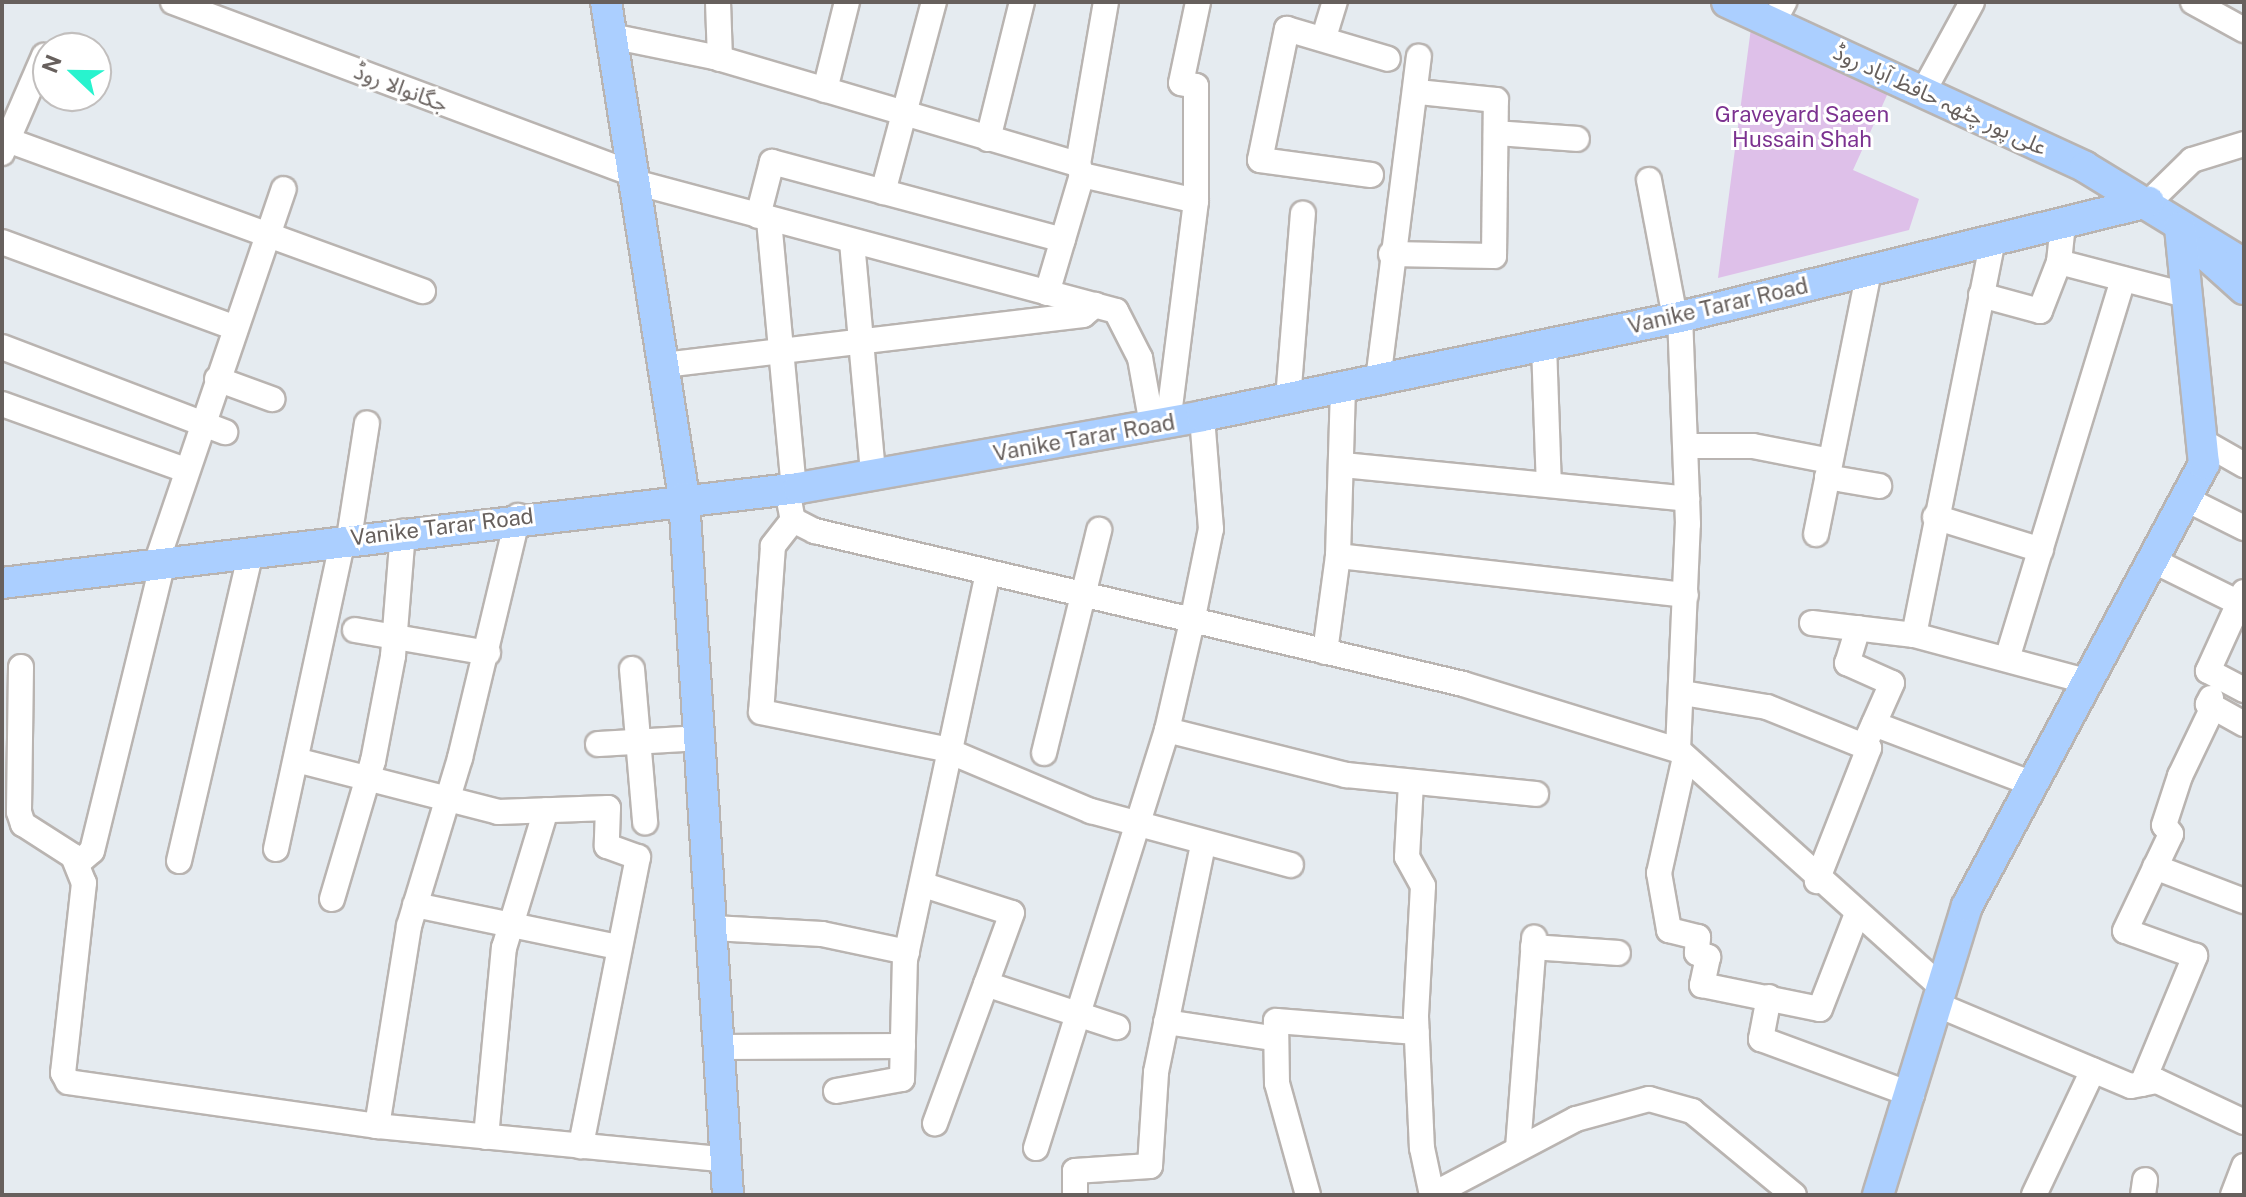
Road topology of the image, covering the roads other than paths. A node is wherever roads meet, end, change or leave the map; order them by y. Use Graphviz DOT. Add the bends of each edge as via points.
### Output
graph roads {
  1 [pos="173,2"];
  2 [pos="606,2"];
  3 [pos="718,2"];
  4 [pos="847,2"];
  5 [pos="934,2"];
  6 [pos="1022,2"];
  7 [pos="1106,2"];
  8 [pos="1198,2"];
  9 [pos="1335,2"];
  10 [pos="1727,2"];
  11 [pos="1972,2"];
  12 [pos="2193,2"];
  13 [pos="1779,13"];
  14 [pos="2244,30"];
  15 [pos="611,36"];
  16 [pos="1324,37"];
  17 [pos="1419,57"];
  18 [pos="720,59"];
  19 [pos="1388,59"];
  20 [pos="32,82"];
  21 [pos="825,90"];
  22 [pos="1419,92"];
  23 [pos="1923,92"];
  24 [pos="904,114"];
  25 [pos="1496,133"];
  26 [pos="988,139"];
  27 [pos="1577,139"];
  28 [pos="4,144"];
  29 [pos="2244,144"];
  30 [pos="1080,170"];
  31 [pos="1371,175"];
  32 [pos="631,177"];
  33 [pos="1649,180"];
  34 [pos="284,189"];
  35 [pos="883,192"];
  36 [pos="1196,201"];
  37 [pos="2149,202"];
  38 [pos="1303,214"];
  39 [pos="763,218"];
  40 [pos="2063,223"];
  41 [pos="2180,227"];
  42 [pos="268,236"];
  43 [pos="1063,240"];
  44 [pos="1993,240"];
  45 [pos="2,242"];
  46 [pos="852,242"];
  47 [pos="1391,254"];
  48 [pos="2059,262"];
  49 [pos="2244,264"];
  50 [pos="1869,270"];
  51 [pos="2123,279"];
  52 [pos="2244,290"];
  53 [pos="423,291"];
  54 [pos="1047,293"];
  55 [pos="1981,295"];
  56 [pos="1095,305"];
  57 [pos="2188,305"];
  58 [pos="1677,317"];
  59 [pos="236,328"];
  60 [pos="863,341"];
  61 [pos="1544,345"];
  62 [pos="2,347"];
  63 [pos="780,351"];
  64 [pos="664,365"];
  65 [pos="217,379"];
  66 [pos="1378,380"];
  67 [pos="1343,387"];
  68 [pos="272,399"];
  69 [pos="1288,399"];
  70 [pos="2,404"];
  71 [pos="1202,416"];
  72 [pos="200,423"];
  73 [pos="367,423"];
  74 [pos="1160,424"];
  75 [pos="225,432"];
  76 [pos="2207,444"];
  77 [pos="1686,446"];
  78 [pos="1343,465"];
  79 [pos="2244,465"];
  80 [pos="183,469"];
  81 [pos="1829,469"];
  82 [pos="873,475"];
  83 [pos="1549,485"];
  84 [pos="1879,486"];
  85 [pos="790,489"];
  86 [pos="684,498"];
  87 [pos="1687,499"];
  88 [pos="2186,499"];
  89 [pos="518,516"];
  90 [pos="1935,517"];
  91 [pos="793,520"];
  92 [pos="2244,528"];
  93 [pos="1099,530"];
  94 [pos="403,531"];
  95 [pos="1816,534"];
  96 [pos="346,539"];
  97 [pos="2041,550"];
  98 [pos="251,551"];
  99 [pos="1338,556"];
  100 [pos="2154,561"];
  101 [pos="159,563"];
  102 [pos="988,574"];
  103 [pos="2,583"];
  104 [pos="1686,595"];
  105 [pos="1085,597"];
  106 [pos="2242,598"];
  107 [pos="1192,622"];
  108 [pos="1812,623"];
  109 [pos="1858,628"];
  110 [pos="355,630"];
  111 [pos="1914,635"];
  112 [pos="395,637"];
  113 [pos="1325,652"];
  114 [pos="488,653"];
  115 [pos="2007,659"];
  116 [pos="21,667"];
  117 [pos="632,669"];
  118 [pos="2222,678"];
  119 [pos="2089,682"];
  120 [pos="2244,690"];
  121 [pos="1683,693"];
  122 [pos="2213,707"];
  123 [pos="2244,724"];
  124 [pos="1167,730"];
  125 [pos="1869,735"];
  126 [pos="702,738"];
  127 [pos="638,742"];
  128 [pos="598,744"];
  129 [pos="952,752"];
  130 [pos="1044,753"];
  131 [pos="1681,753"];
  132 [pos="296,760"];
  133 [pos="368,778"];
  134 [pos="1411,783"];
  135 [pos="2033,784"];
  136 [pos="1536,794"];
  137 [pos="448,797"];
  138 [pos="546,810"];
  139 [pos="645,822"];
  140 [pos="1137,826"];
  141 [pos="1203,846"];
  142 [pos="276,849"];
  143 [pos="179,861"];
  144 [pos="78,863"];
  145 [pos="1291,865"];
  146 [pos="2155,867"];
  147 [pos="1817,881"];
  148 [pos="924,885"];
  149 [pos="332,899"];
  150 [pos="2244,901"];
  151 [pos="415,905"];
  152 [pos="1856,916"];
  153 [pos="512,921"];
  154 [pos="713,928"];
  155 [pos="617,947"];
  156 [pos="907,952"];
  157 [pos="1618,953"];
  158 [pos="986,984"];
  159 [pos="1769,997"];
  160 [pos="1940,997"];
  161 [pos="1076,1016"];
  162 [pos="1166,1022"];
  163 [pos="1117,1027"];
  164 [pos="1417,1032"];
  165 [pos="1272,1038"];
  166 [pos="903,1046"];
  167 [pos="721,1047"];
  168 [pos="2093,1070"];
  169 [pos="2142,1084"];
  170 [pos="836,1091"];
  171 [pos="1912,1095"];
  172 [pos="2244,1122"];
  173 [pos="935,1123"];
  174 [pos="377,1126"];
  175 [pos="486,1137"];
  176 [pos="581,1146"];
  177 [pos="1036,1148"];
  178 [pos="1518,1148"];
  179 [pos="728,1160"];
  180 [pos="2244,1166"];
  181 [pos="728,1195"];
  182 [pos="1075,1195"];
  183 [pos="1308,1195"];
  184 [pos="1432,1195"];
  185 [pos="1794,1195"];
  186 [pos="1878,1195"];
  187 [pos="2034,1195"];
  188 [pos="2233,1195"];
  1 -- 32 [label="street, جگانوالا روڈ"];
  2 -- 15 [label="main road"];
  3 -- 18 [label="street"];
  4 -- 21 [label="street"];
  5 -- 24 [label="street"];
  6 -- 26 [label="street"];
  7 -- 30 [label="street"];
  8 -- 36 [label="street" via="1181,83 1196,86"];
  9 -- 16 [label="street"];
  10 -- 13 [label="main road, علی پور چٹھہ حافظ آباد روڈ"];
  11 -- 23 [label="street"];
  12 -- 14 [label="street"];
  13 -- 23 [label="main road, علی پور چٹھہ حافظ آباد روڈ"];
  15 -- 18 [label="street"];
  15 -- 32 [label="main road"];
  16 -- 19 [label="street"];
  16 -- 31 [label="street" via="1287,29 1260,160"];
  17 -- 22 [label="street"];
  18 -- 21 [label="street"];
  20 -- 28 [label="street"];
  21 -- 24 [label="street"];
  22 -- 25 [label="street" via="1496,100"];
  22 -- 47 [label="street"];
  23 -- 37 [label="main road, علی پور چٹھہ حافظ آباد روڈ"];
  24 -- 26 [label="street"];
  24 -- 35 [label="street"];
  25 -- 27 [label="street"];
  25 -- 47 [label="street" via="1494,256"];
  26 -- 30 [label="street"];
  28 -- 42 [label="street"];
  29 -- 37 [label="street" via="2192,160"];
  30 -- 36 [label="street"];
  30 -- 43 [label="street"];
  32 -- 39 [label="street, جگانوالا روڈ"];
  32 -- 64 [label="main road"];
  33 -- 58 [label="street"];
  34 -- 42 [label="street"];
  35 -- 39 [label="street" via="772,162"];
  35 -- 43 [label="street"];
  36 -- 74 [label="street"];
  37 -- 40 [label="main road, Vanike Tarar Road"];
  37 -- 41 [label="main road"];
  37 -- 49 [label="main road"];
  38 -- 69 [label="street"];
  39 -- 46 [label="street, جگانوالا روڈ"];
  39 -- 63 [label="street"];
  40 -- 44 [label="main road, Vanike Tarar Road"];
  40 -- 48 [label="street"];
  41 -- 52 [label="main road"];
  41 -- 57 [label="main road"];
  42 -- 53 [label="street"];
  42 -- 59 [label="street"];
  43 -- 54 [label="street"];
  44 -- 50 [label="main road, Vanike Tarar Road"];
  44 -- 55 [label="street"];
  45 -- 59 [label="street"];
  46 -- 54 [label="street, جگانوالا روڈ"];
  46 -- 60 [label="street"];
  47 -- 66 [label="street"];
  48 -- 51 [label="street"];
  48 -- 55 [label="street" via="2040,311"];
  50 -- 58 [label="main road, Vanike Tarar Road"];
  50 -- 81 [label="street"];
  51 -- 57 [label="street"];
  51 -- 97 [label="street"];
  52 -- 57 [label="main road" via="2220,289"];
  54 -- 56 [label="street, جگانوالا روڈ"];
  55 -- 90 [label="street"];
  56 -- 60 [label="street" via="1083,315"];
  56 -- 74 [label="street" via="1116,311 1126,326"];
  57 -- 76 [label="main road"];
  58 -- 61 [label="main road, Vanike Tarar Road"];
  58 -- 77 [label="street"];
  59 -- 65 [label="street"];
  60 -- 63 [label="street"];
  60 -- 82 [label="street"];
  61 -- 66 [label="main road, Vanike Tarar Road"];
  61 -- 83 [label="street"];
  62 -- 72 [label="street"];
  63 -- 64 [label="street"];
  63 -- 85 [label="street"];
  64 -- 86 [label="main road"];
  65 -- 68 [label="street"];
  65 -- 72 [label="street"];
  66 -- 67 [label="main road, Vanike Tarar Road"];
  67 -- 69 [label="main road, Vanike Tarar Road"];
  67 -- 78 [label="street"];
  69 -- 71 [label="main road, Vanike Tarar Road"];
  70 -- 80 [label="street"];
  71 -- 74 [label="main road, Vanike Tarar Road"];
  71 -- 107 [label="street" via="1211,529"];
  72 -- 75 [label="street"];
  72 -- 80 [label="street"];
  73 -- 96 [label="street"];
  74 -- 82 [label="main road, Vanike Tarar Road"];
  76 -- 79 [label="street"];
  76 -- 88 [label="main road"];
  77 -- 81 [label="street" via="1753,446"];
  77 -- 87 [label="street"];
  78 -- 83 [label="street"];
  78 -- 99 [label="street"];
  80 -- 101 [label="street"];
  81 -- 84 [label="street"];
  81 -- 95 [label="street"];
  82 -- 85 [label="main road, Vanike Tarar Road"];
  83 -- 87 [label="street"];
  85 -- 86 [label="main road, Vanike Tarar Road"];
  85 -- 91 [label="street"];
  86 -- 89 [label="main road, Vanike Tarar Road"];
  86 -- 126 [label="main road"];
  87 -- 104 [label="street"];
  88 -- 92 [label="street"];
  88 -- 100 [label="main road"];
  89 -- 94 [label="main road, Vanike Tarar Road"];
  89 -- 114 [label="street"];
  90 -- 97 [label="street"];
  90 -- 111 [label="street"];
  91 -- 102 [label="street"];
  91 -- 129 [label="street" via="773,546 761,712"];
  93 -- 105 [label="street"];
  94 -- 96 [label="main road, Vanike Tarar Road"];
  94 -- 112 [label="street"];
  96 -- 98 [label="main road, Vanike Tarar Road"];
  96 -- 132 [label="street"];
  97 -- 115 [label="street"];
  98 -- 101 [label="main road, Vanike Tarar Road"];
  98 -- 143 [label="street"];
  99 -- 104 [label="street"];
  99 -- 113 [label="street"];
  100 -- 106 [label="street"];
  100 -- 119 [label="main road"];
  101 -- 103 [label="main road, Vanike Tarar Road"];
  101 -- 144 [label="street" via="92,851"];
  102 -- 105 [label="street"];
  102 -- 129 [label="street"];
  104 -- 121 [label="street"];
  105 -- 107 [label="street"];
  105 -- 130 [label="street"];
  106 -- 118 [label="street" via="2208,671"];
  107 -- 113 [label="street"];
  107 -- 124 [label="street"];
  108 -- 109 [label="street"];
  109 -- 111 [label="street"];
  109 -- 125 [label="street" via="1847,663 1892,683"];
  110 -- 112 [label="street"];
  111 -- 115 [label="street"];
  112 -- 114 [label="street"];
  112 -- 133 [label="street"];
  113 -- 131 [label="street" via="1463,684"];
  114 -- 137 [label="street"];
  115 -- 119 [label="street"];
  116 -- 144 [label="street" via="19,812 23,824"];
  117 -- 127 [label="street"];
  118 -- 120 [label="street"];
  118 -- 122 [label="street" via="2208,704"];
  119 -- 135 [label="main road"];
  121 -- 125 [label="street" via="1767,707"];
  121 -- 131 [label="street"];
  122 -- 123 [label="street"];
  122 -- 146 [label="street" via="2180,776 2164,825 2171,834"];
  124 -- 134 [label="street" via="1346,775"];
  124 -- 140 [label="street"];
  125 -- 135 [label="street"];
  125 -- 147 [label="street"];
  126 -- 127 [label="street"];
  126 -- 154 [label="main road"];
  127 -- 128 [label="street"];
  127 -- 139 [label="street"];
  129 -- 140 [label="street"];
  129 -- 148 [label="street"];
  131 -- 147 [label="street"];
  131 -- 159 [label="street" via="1659,873 1669,930 1698,937 1697,953 1708,957 1702,985"];
  132 -- 133 [label="street"];
  132 -- 142 [label="street"];
  133 -- 137 [label="street"];
  133 -- 149 [label="street"];
  134 -- 136 [label="street"];
  134 -- 164 [label="street" via="1407,857 1423,886"];
  135 -- 160 [label="main road" via="1967,906"];
  137 -- 138 [label="street" via="498,812"];
  137 -- 151 [label="street"];
  138 -- 153 [label="street"];
  138 -- 155 [label="street" via="608,808 607,846 638,857"];
  140 -- 141 [label="street"];
  140 -- 161 [label="street"];
  141 -- 145 [label="street"];
  141 -- 162 [label="street"];
  144 -- 174 [label="street" via="84,883 63,1073 68,1082"];
  146 -- 150 [label="street"];
  146 -- 169 [label="street" via="2125,931 2195,956"];
  147 -- 152 [label="street"];
  148 -- 156 [label="street"];
  148 -- 158 [label="street" via="1012,913"];
  151 -- 153 [label="street"];
  151 -- 174 [label="street"];
  152 -- 159 [label="street" via="1820,1009"];
  152 -- 160 [label="street"];
  153 -- 155 [label="street"];
  153 -- 175 [label="street"];
  154 -- 156 [label="street" via="822,934"];
  154 -- 167 [label="main road"];
  155 -- 176 [label="street"];
  156 -- 166 [label="street"];
  157 -- 178 [label="street" via="1533,943"];
  158 -- 161 [label="street"];
  158 -- 173 [label="street"];
  159 -- 171 [label="street" via="1761,1039"];
  160 -- 168 [label="street"];
  160 -- 171 [label="main road"];
  161 -- 163 [label="street"];
  161 -- 177 [label="street"];
  162 -- 165 [label="street"];
  162 -- 182 [label="street" via="1150,1166 1075,1171"];
  164 -- 165 [label="street" via="1276,1021"];
  164 -- 184 [label="street"];
  165 -- 183 [label="street" via="1286,1127"];
  166 -- 167 [label="street"];
  166 -- 170 [label="street" via="902,1079"];
  167 -- 179 [label="main road"];
  168 -- 169 [label="street"];
  168 -- 187 [label="street"];
  169 -- 172 [label="street" via="2157,1081"];
  171 -- 186 [label="main road"];
  174 -- 175 [label="street"];
  175 -- 176 [label="street"];
  176 -- 179 [label="street"];
  178 -- 184 [label="street"];
  178 -- 185 [label="street" via="1612,1104 1673,1101"];
  179 -- 181 [label="main road"];
  180 -- 188 [label="street"];
}
